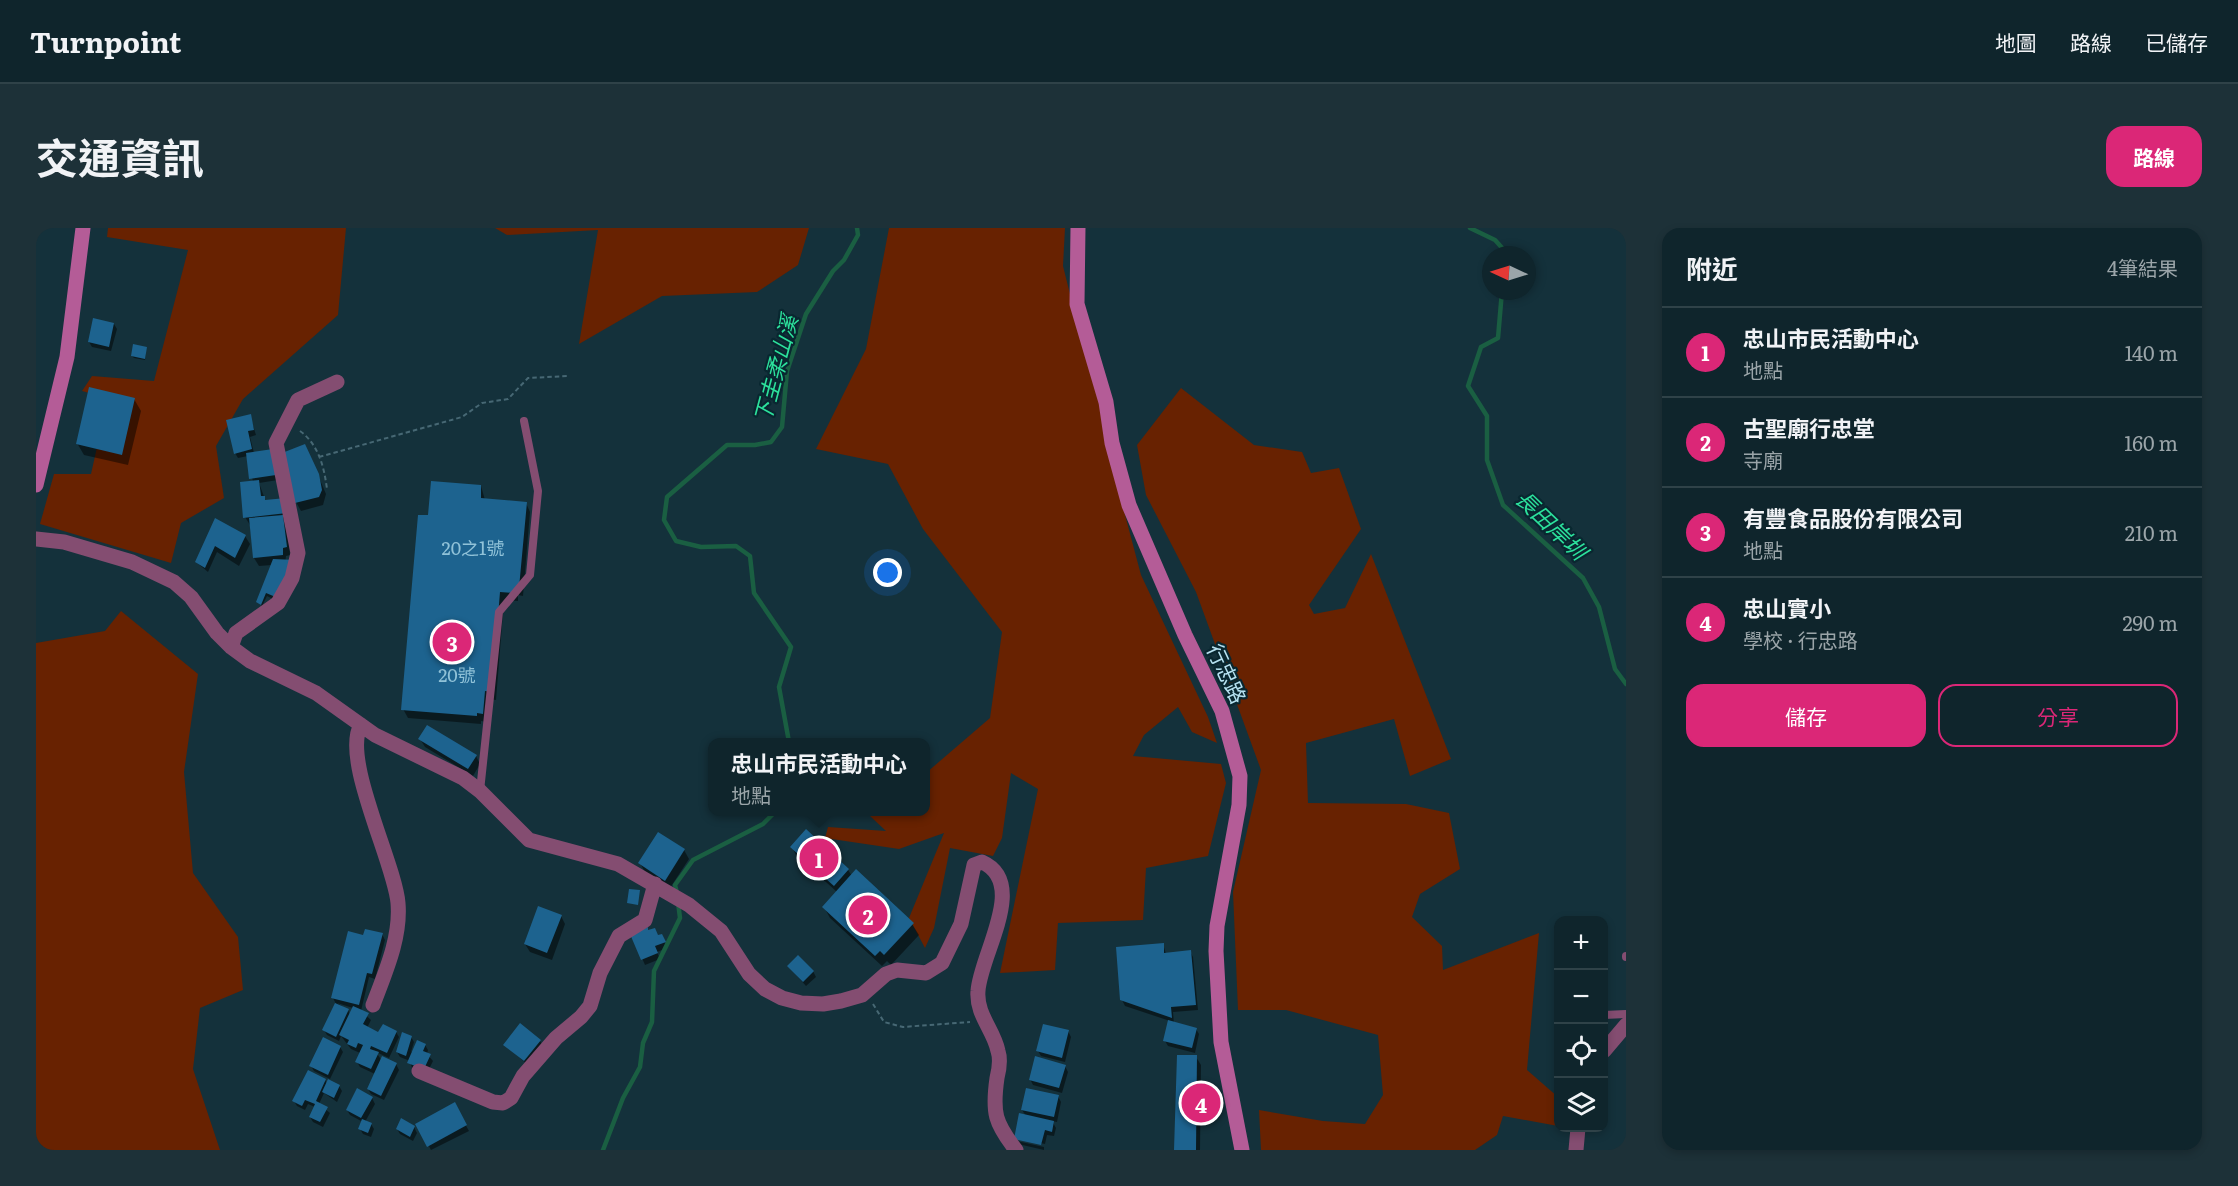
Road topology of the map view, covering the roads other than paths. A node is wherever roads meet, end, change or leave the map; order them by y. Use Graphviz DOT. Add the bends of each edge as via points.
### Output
graph roads {
  1 [pos="83,228"];
  2 [pos="1078,228"];
  3 [pos="337,382"];
  4 [pos="524,421"];
  5 [pos="36,485"];
  6 [pos="36,538"];
  7 [pos="231,647"];
  8 [pos="361,725"];
  9 [pos="480,791"];
  10 [pos="661,887"];
  11 [pos="373,1005"];
  12 [pos="1626,1014"];
  13 [pos="1608,1015"];
  14 [pos="1626,1026"];
  15 [pos="1608,1046"];
  16 [pos="419,1071"];
  17 [pos="1578,1132"];
  18 [pos="1016,1150"];
  19 [pos="1242,1150"];
  20 [pos="1576,1150"];
  1 -- 5 [label="street" via="68,357"];
  2 -- 19 [label="street, 行忠路" via="1077,304 1106,402 1129,506 1222,711 1240,776 1239,805 1216,926 1216,951 1221,1042"];
  3 -- 7 [label="street" via="298,400 276,443 298,553 292,578 278,603 236,633"];
  4 -- 9 [label="lane" via="538,491 530,576 500,612"];
  6 -- 7 [label="street" via="106,554 165,576 191,597"];
  7 -- 8 [label="street" via="250,661 316,693"];
  8 -- 9 [label="street"];
  8 -- 11 [label="street" via="355,742 375,830 398,901 387,968"];
  9 -- 10 [label="street" via="529,840 618,864"];
  10 -- 16 [label="street" via="645,920 618,936 609,951 590,1006 523,1076 511,1098 503,1103 493,1102"];
  10 -- 18 [label="street" via="721,932 749,974 765,989 801,1003 823,1004 862,995 886,974 897,970 926,973 942,963 961,924 974,865 982,862 993,867 1003,893 978,989 978,1006 999,1055 994,1116"];
  12 -- 13 [label="lane"];
  14 -- 15 [label="street"];
  17 -- 20 [label="street"];
}
